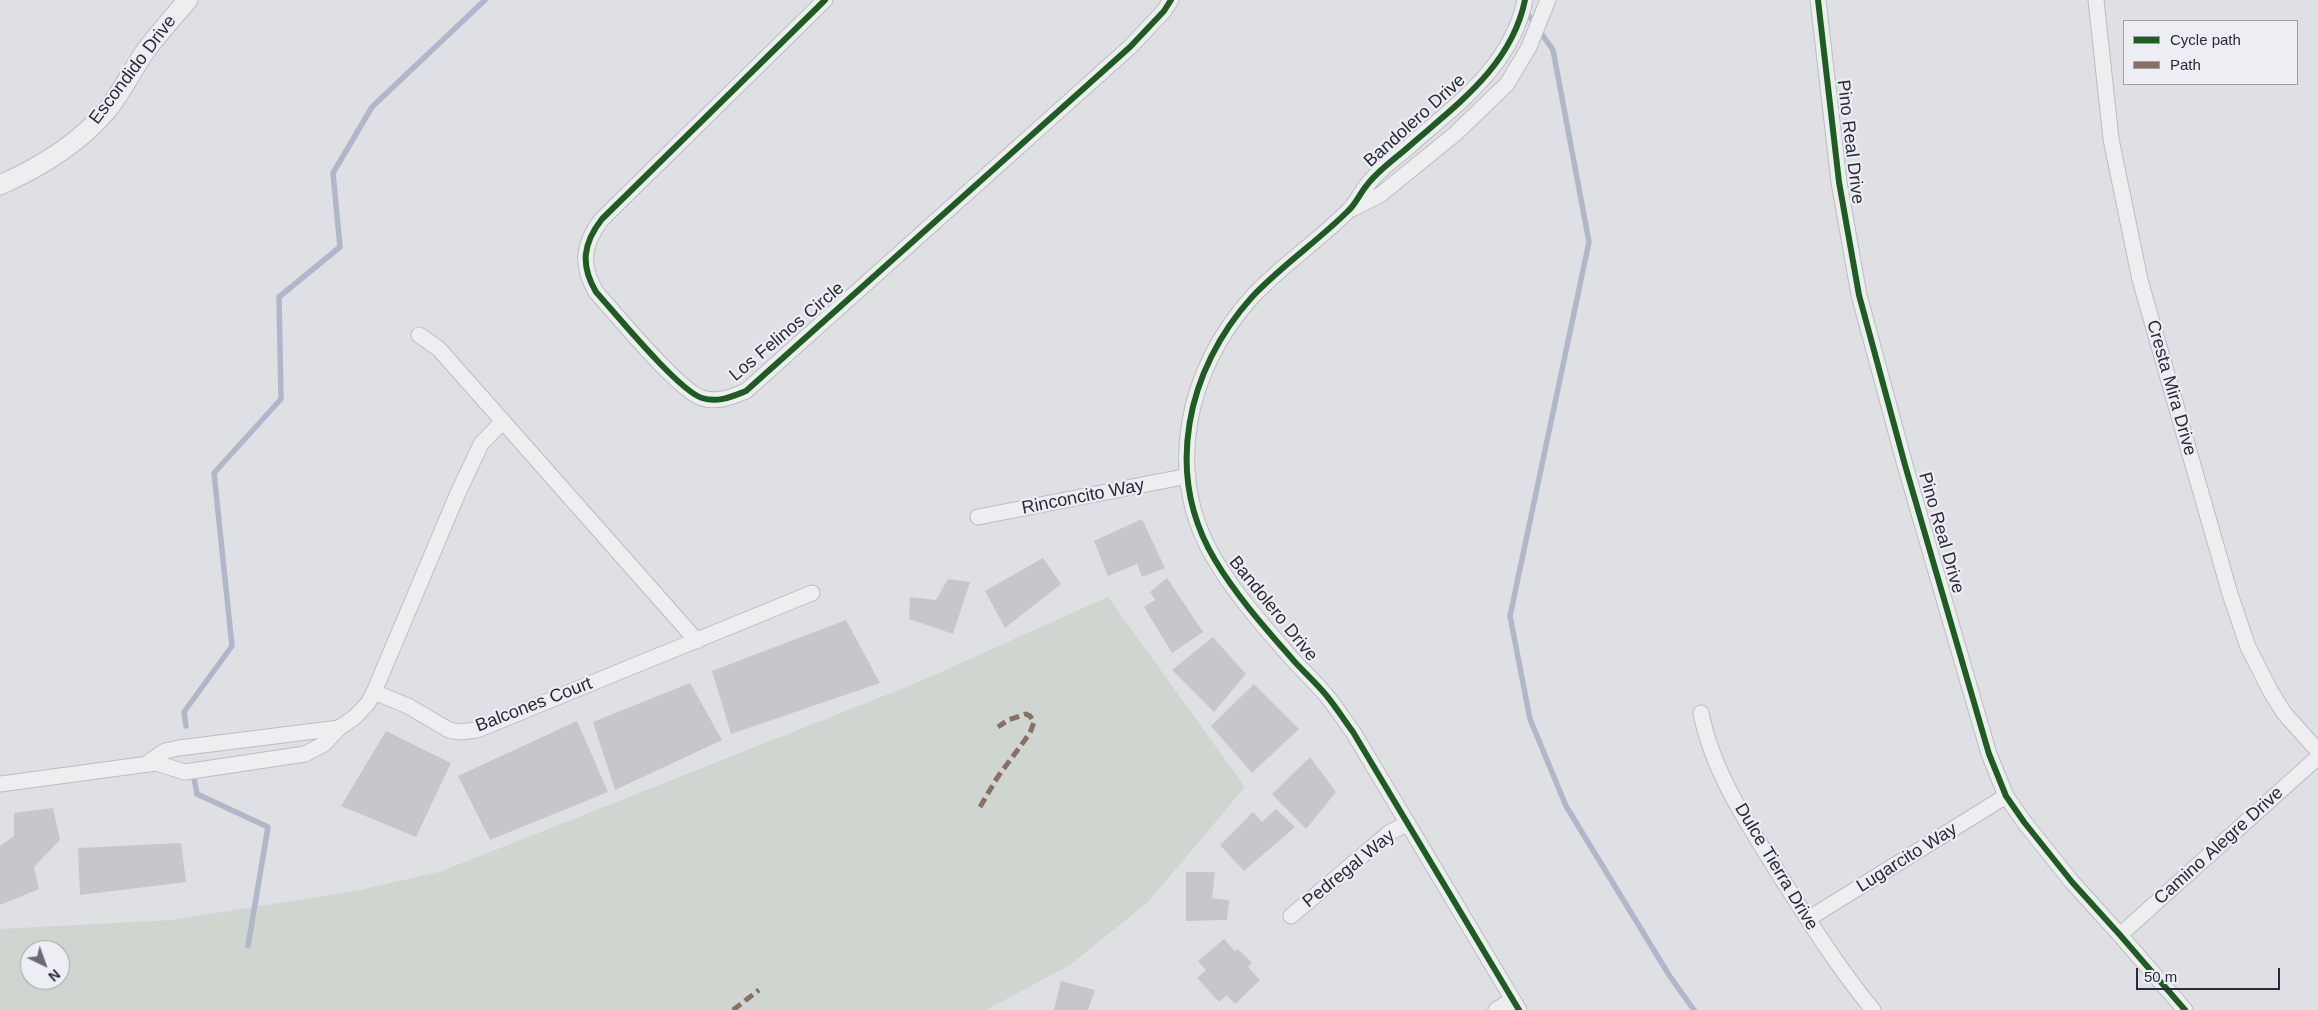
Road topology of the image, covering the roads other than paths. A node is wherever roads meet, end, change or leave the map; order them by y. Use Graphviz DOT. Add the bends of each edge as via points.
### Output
graph roads {
  1 [pos="188,0"];
  2 [pos="825,0"];
  3 [pos="1170,0"];
  4 [pos="1525,0"];
  5 [pos="1548,0"];
  6 [pos="1818,0"];
  7 [pos="2096,0"];
  8 [pos="0,185"];
  9 [pos="1351,209"];
  10 [pos="418,335"];
  11 [pos="502,422"];
  12 [pos="1188,476"];
  13 [pos="978,517"];
  14 [pos="812,593"];
  15 [pos="696,640"];
  16 [pos="374,692"];
  17 [pos="1701,713"];
  18 [pos="339,728"];
  19 [pos="208,743"];
  20 [pos="2318,751"];
  21 [pos="2318,758"];
  22 [pos="146,764"];
  23 [pos="212,767"];
  24 [pos="0,784"];
  25 [pos="2006,796"];
  26 [pos="1408,823"];
  27 [pos="1291,916"];
  28 [pos="1808,919"];
  29 [pos="2120,935"];
  30 [pos="1516,1005"];
  31 [pos="1496,1010"];
  32 [pos="1873,1010"];
  33 [pos="2185,1010"];
  1 -- 8 [label="street, Escondido Drive" via="144,53 109,108 84,133 62,152"];
  2 -- 3 [label="street, Los Felinos Circle" via="602,219 590,238 585,256 588,278 596,292 680,383 699,397 719,400 746,391 1130,47 1164,11"];
  4 -- 9 [label="street, Bandolero Drive" via="1510,42 1482,82 1368,184"];
  5 -- 9 [label="street, Bandolero Drive" via="1529,47 1507,84 1455,134 1380,196"];
  6 -- 25 [label="street, Pino Real Drive" via="1839,182 1859,295 1981,728"];
  7 -- 20 [label="street, Cresta Mira Drive" via="2111,139 2140,280 2230,594 2248,647 2270,692"];
  9 -- 12 [label="street, Bandolero Drive" via="1254,296 1213,351 1201,376 1188,426"];
  10 -- 11 [label="street" via="439,349"];
  11 -- 15 [label="street"];
  11 -- 16 [label="street" via="481,444"];
  12 -- 13 [label="street, Rinconcito Way"];
  12 -- 26 [label="street, Bandolero Drive" via="1195,511 1216,561 1237,592 1325,694 1353,732"];
  14 -- 15 [label="street, Balcones Court"];
  15 -- 16 [label="street, Balcones Court" via="477,730 448,730 408,706"];
  16 -- 18 [label="street" via="355,717"];
  17 -- 28 [label="street, Dulce Tierra Drive" via="1718,769"];
  18 -- 19 [label="street"];
  18 -- 23 [label="street" via="324,744 305,754"];
  19 -- 22 [label="street" via="166,751"];
  19 -- 23 [label="street"];
  21 -- 29 [label="street, Camino Alegre Drive"];
  22 -- 23 [label="street" via="163,764 185,772"];
  22 -- 24 [label="street"];
  25 -- 28 [label="street, Lugarcito Way"];
  25 -- 29 [label="street, Pino Real Drive" via="2072,882"];
  26 -- 27 [label="street, Pedregal Way" via="1389,834"];
  26 -- 30 [label="street, Bandolero Drive"];
  28 -- 32 [label="street, Dulce Tierra Drive" via="1828,952"];
  29 -- 33 [label="street, Pino Real Drive"];
  30 -- 31 [label="street, Bandolero Drive"];
}
